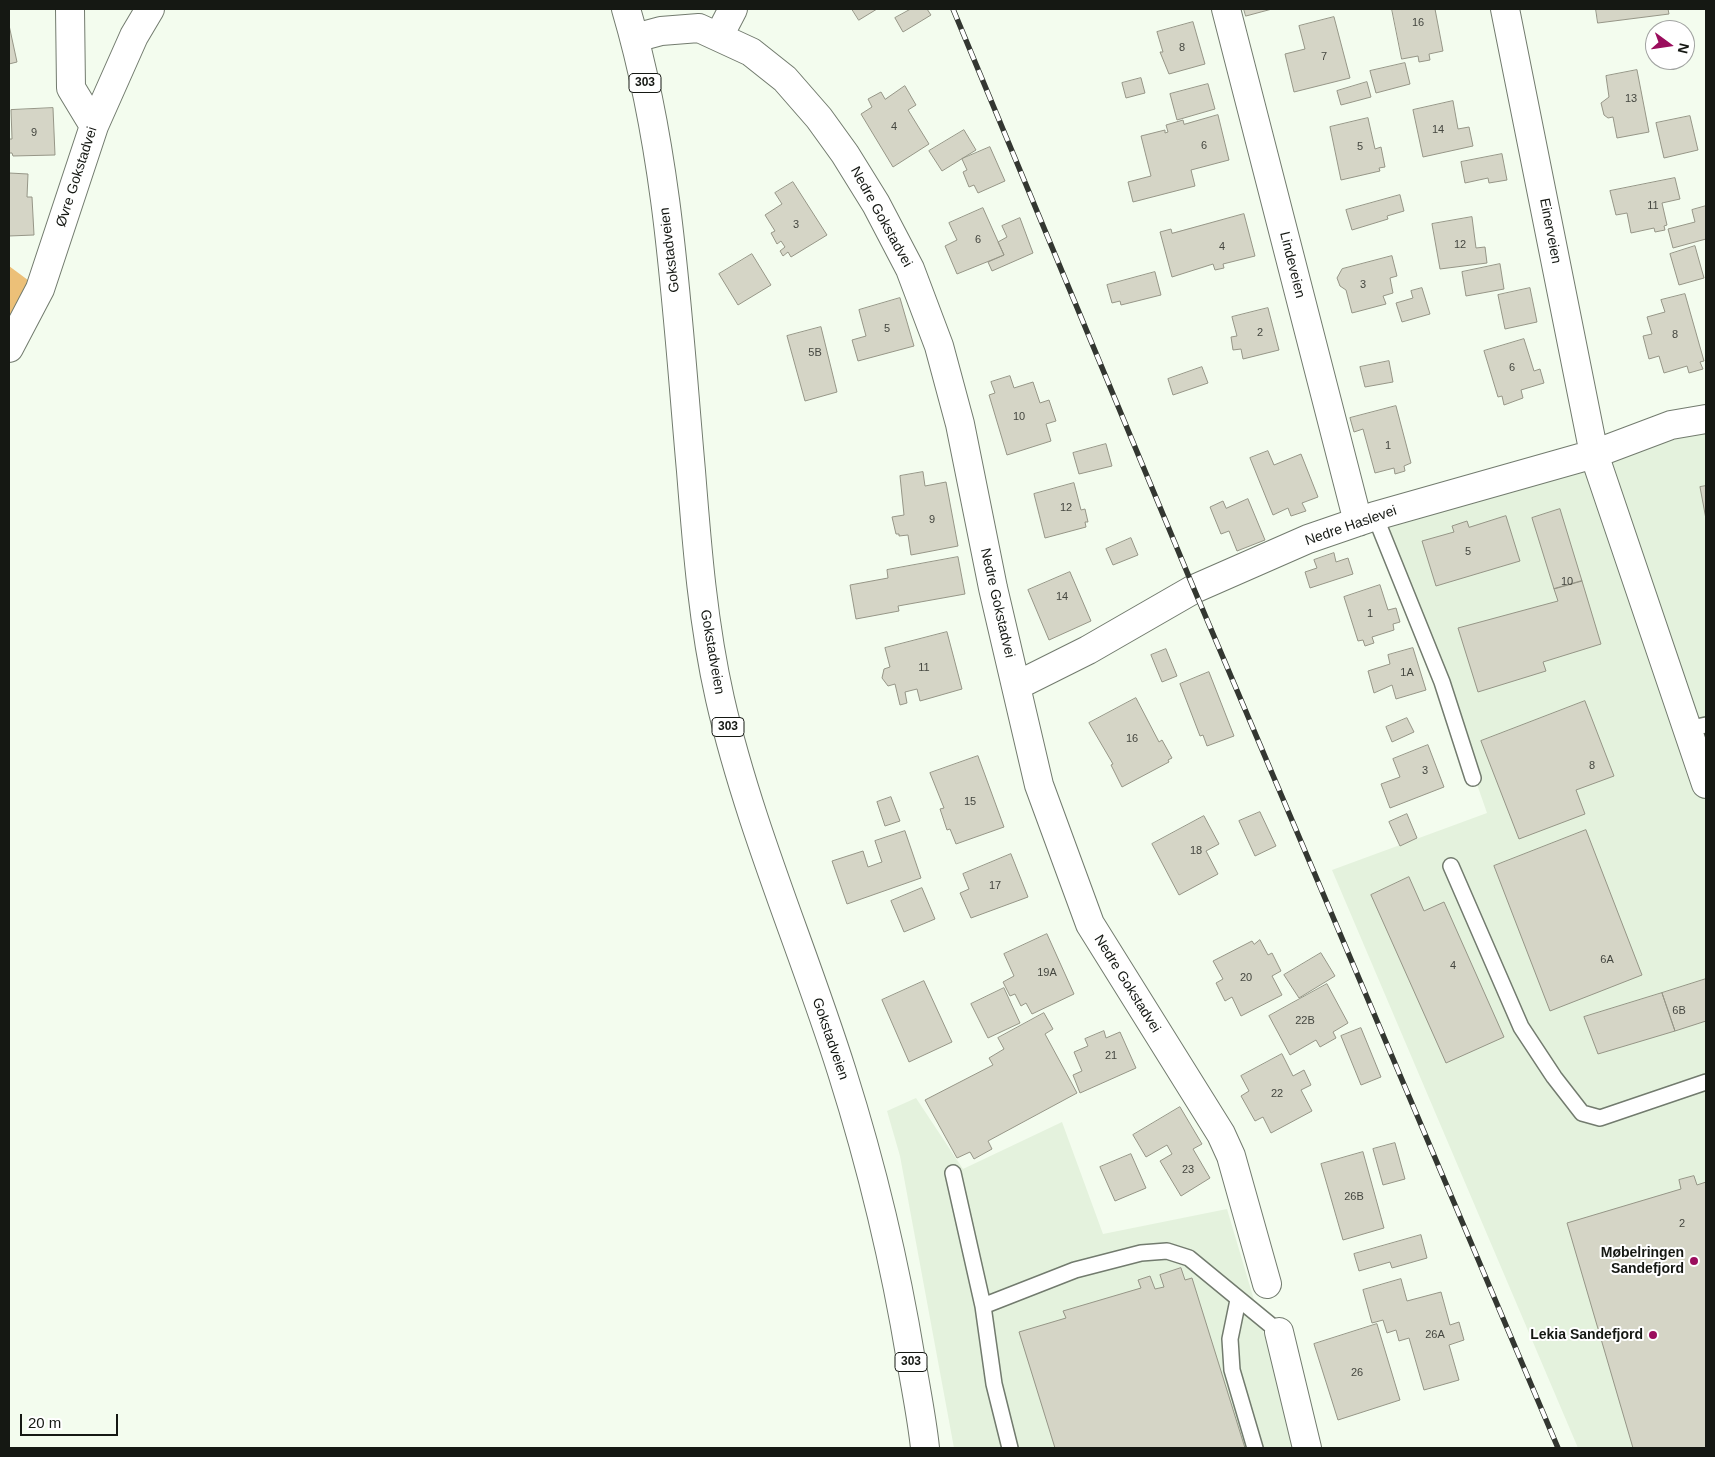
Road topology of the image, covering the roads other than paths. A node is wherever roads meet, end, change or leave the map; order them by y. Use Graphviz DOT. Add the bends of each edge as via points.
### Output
graph roads {
  1 [pos="70,9"];
  2 [pos="150,9"];
  3 [pos="626,9"];
  4 [pos="733,9"];
  5 [pos="1226,9"];
  6 [pos="1505,9"];
  7 [pos="719,36"];
  8 [pos="635,38"];
  9 [pos="94,126"];
  10 [pos="9,348"];
  11 [pos="1706,419"];
  12 [pos="1594,454"];
  13 [pos="1366,519"];
  14 [pos="1016,686"];
  15 [pos="1697,727"];
  16 [pos="1473,778"];
  17 [pos="1706,784"];
  18 [pos="1451,866"];
  19 [pos="1706,1082"];
  20 [pos="953,1173"];
  21 [pos="897,1275"];
  22 [pos="1267,1284"];
  23 [pos="1238,1300"];
  24 [pos="983,1306"];
  25 [pos="1279,1332"];
  26 [pos="907,1448"];
  27 [pos="925,1448"];
  28 [pos="1010,1448"];
  29 [pos="1256,1448"];
  30 [pos="1308,1448"];
  1 -- 9 [label="street" via="71,88"];
  2 -- 9 [label="street, Øvre Gokstadvei" via="134,36"];
  3 -- 8 [label="street, Gokstadveien / 303"];
  4 -- 7 [label="street"];
  5 -- 13 [label="street, Lindeveien"];
  6 -- 12 [label="street, Einerveien"];
  7 -- 8 [label="street, Nedre Gokstadvei" via="699,28 660,31"];
  7 -- 14 [label="street, Nedre Gokstadvei" via="751,52 785,79 818,118 876,204 910,269 939,346 960,424"];
  8 -- 21 [label="street, Gokstadveien / 303" via="659,159 674,274 697,547 707,634 721,702 749,800 842,1073"];
  9 -- 10 [label="street, Øvre Gokstadvei" via="40,289"];
  11 -- 12 [label="street, Nedre Haslevei" via="1672,425"];
  12 -- 13 [label="street, Nedre Haslevei"];
  12 -- 15 [label="street, Einerveien"];
  13 -- 14 [label="street, Nedre Haslevei" via="1308,539 1194,589 1088,650"];
  13 -- 16 [label="lane" via="1442,682"];
  14 -- 22 [label="street, Nedre Gokstadvei" via="1039,786 1090,924 1221,1134 1231,1156"];
  15 -- 17 [label="street, Einerveien"];
  18 -- 19 [label="lane" via="1521,1027 1582,1113 1600,1118"];
  20 -- 24 [label="lane"];
  21 -- 26 [label="street, Gokstadveien / 303"];
  21 -- 27 [label="street, Gokstadveien / 303"];
  23 -- 24 [label="lane" via="1189,1258 1167,1251 1141,1253 1075,1270"];
  23 -- 25 [label="lane"];
  23 -- 29 [label="lane" via="1230,1339 1232,1370"];
  24 -- 28 [label="lane" via="994,1384"];
  25 -- 30 [label="street"];
}
